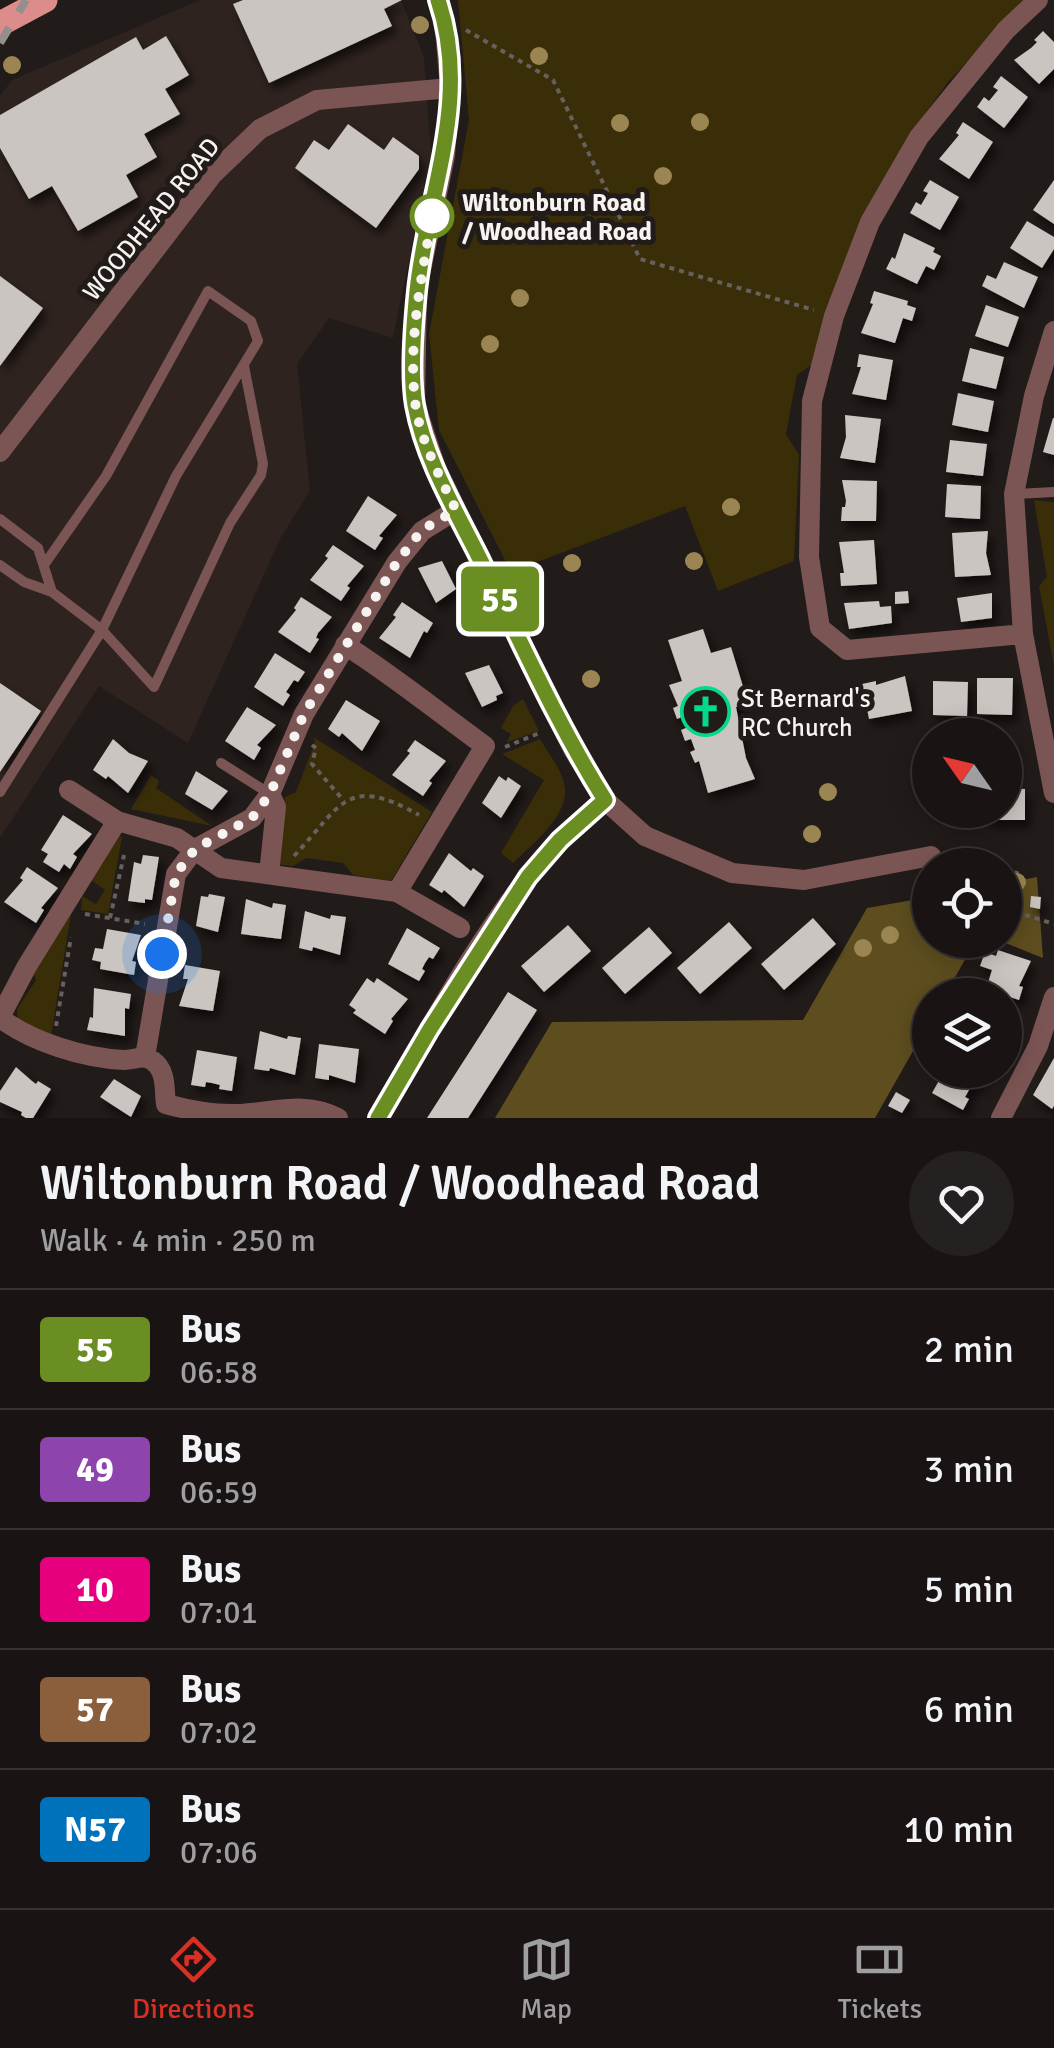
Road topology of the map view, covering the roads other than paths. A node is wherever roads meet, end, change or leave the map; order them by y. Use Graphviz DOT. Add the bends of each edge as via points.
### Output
graph roads {
  1 [pos="45,0"];
  2 [pos="1038,0"];
  3 [pos="441,9"];
  4 [pos="0,24"];
  5 [pos="450,88"];
  6 [pos="1054,331"];
  7 [pos="244,365"];
  8 [pos="0,452"];
  9 [pos="1054,492"];
  10 [pos="1014,494"];
  11 [pos="456,510"];
  12 [pos="0,519"];
  13 [pos="0,565"];
  14 [pos="44,566"];
  15 [pos="52,592"];
  16 [pos="102,630"];
  17 [pos="1023,634"];
  18 [pos="346,645"];
  19 [pos="222,763"];
  20 [pos="70,790"];
  21 [pos="0,792"];
  22 [pos="1054,793"];
  23 [pos="270,794"];
  24 [pos="605,800"];
  25 [pos="123,823"];
  26 [pos="195,849"];
  27 [pos="912,860"];
  28 [pos="273,875"];
  29 [pos="397,892"];
  30 [pos="460,928"];
  31 [pos="1054,997"];
  32 [pos="0,1018"];
  33 [pos="144,1057"];
  34 [pos="162,1111"];
  35 [pos="338,1118"];
  36 [pos="378,1118"];
  37 [pos="1000,1118"];
  1 -- 4 [label="main road"];
  2 -- 17 [label="street" via="919,137 870,222 834,316 812,402 809,557 820,628 848,650"];
  3 -- 5 [label="street"];
  5 -- 8 [label="street, WOODHEAD ROAD" via="317,100 260,129 213,174"];
  5 -- 11 [label="street" via="445,156 417,290 415,404"];
  6 -- 10 [label="street"];
  7 -- 14 [label="lane" via="258,341 251,321 208,290 106,476"];
  7 -- 16 [label="lane" via="176,476"];
  7 -- 16 [label="lane" via="261,475 230,523 154,687"];
  9 -- 10 [label="lane"];
  10 -- 17 [label="street"];
  11 -- 18 [label="street" via="422,530"];
  11 -- 24 [label="street"];
  12 -- 14 [label="lane" via="38,548"];
  13 -- 15 [label="lane"];
  14 -- 15 [label="lane"];
  15 -- 16 [label="lane"];
  16 -- 21 [label="lane"];
  17 -- 22 [label="street"];
  18 -- 23 [label="street"];
  18 -- 29 [label="street" via="485,746"];
  19 -- 23 [label="lane"];
  20 -- 25 [label="street"];
  23 -- 26 [label="street" via="252,818"];
  23 -- 28 [label="street" via="276,808"];
  24 -- 27 [label="street" via="644,836 732,873 804,880"];
  24 -- 36 [label="street" via="528,877"];
  25 -- 26 [label="street"];
  25 -- 32 [label="street"];
  26 -- 28 [label="street" via="222,868"];
  26 -- 33 [label="street" via="176,874"];
  28 -- 29 [label="street"];
  29 -- 30 [label="street"];
  31 -- 37 [label="street" via="1038,1046"];
  32 -- 33 [label="street" via="39,1043 124,1060"];
  33 -- 34 [label="street" via="163,1073"];
  34 -- 35 [label="street" via="311,1107"];
}
